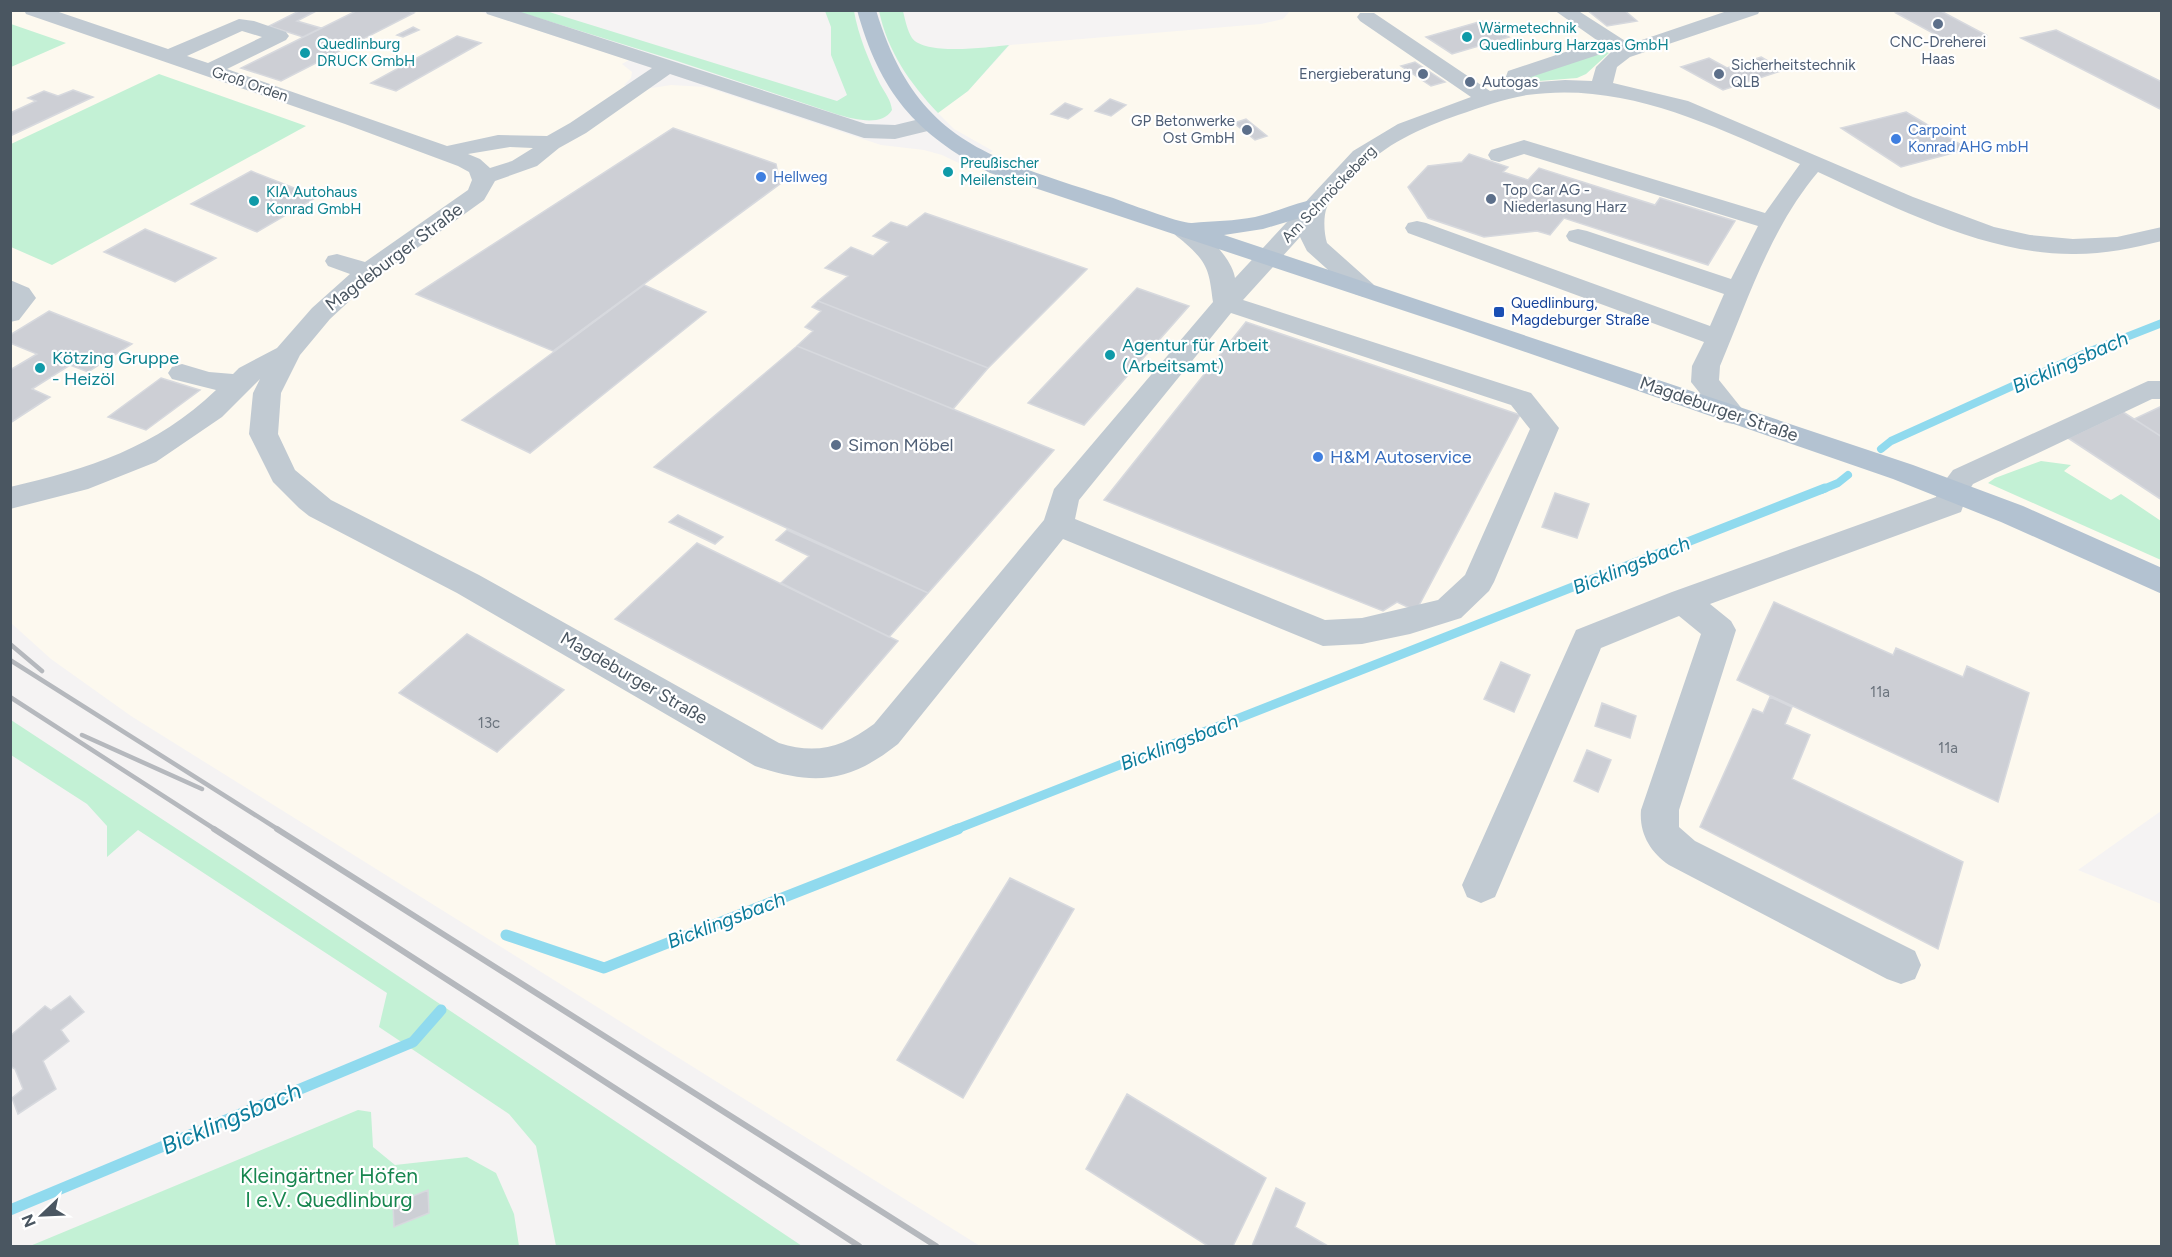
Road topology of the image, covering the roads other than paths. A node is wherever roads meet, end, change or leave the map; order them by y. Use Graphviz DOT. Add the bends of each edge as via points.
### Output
graph roads {
  1 [pos="494,10"];
  2 [pos="866,10"];
  3 [pos="1394,10"];
  4 [pos="1563,10"];
  5 [pos="1751,10"];
  6 [pos="34,11"];
  7 [pos="1363,14"];
  8 [pos="1620,47"];
  9 [pos="169,56"];
  10 [pos="667,67"];
  11 [pos="210,70"];
  12 [pos="1602,88"];
  13 [pos="1512,92"];
  14 [pos="1488,99"];
  15 [pos="928,124"];
  16 [pos="551,143"];
  17 [pos="1499,155"];
  18 [pos="1814,162"];
  19 [pos="466,164"];
  20 [pos="1315,206"];
  21 [pos="1771,222"];
  22 [pos="1417,228"];
  23 [pos="1183,230"];
  24 [pos="2162,234"];
  25 [pos="1578,236"];
  26 [pos="1268,258"];
  27 [pos="337,261"];
  28 [pos="369,272"];
  29 [pos="10,288"];
  30 [pos="1364,289"];
  31 [pos="1740,291"];
  32 [pos="1226,303"];
  33 [pos="10,314"];
  34 [pos="1719,338"];
  35 [pos="286,354"];
  36 [pos="182,373"];
  37 [pos="238,383"];
  38 [pos="2162,390"];
  39 [pos="1733,415"];
  40 [pos="1953,490"];
  41 [pos="10,498"];
  42 [pos="1058,524"];
  43 [pos="2162,582"];
  44 [pos="1683,601"];
  45 [pos="1481,885"];
  46 [pos="1900,965"];
  1 -- 10 [label="street"];
  2 -- 15 [label="main road, Magdeburger Straße" via="889,73"];
  3 -- 7 [label="street"];
  4 -- 8 [label="street"];
  5 -- 8 [label="street"];
  6 -- 9 [label="street, Groß Orden"];
  7 -- 14 [label="street"];
  8 -- 12 [label="street" via="1603,70"];
  8 -- 13 [label="street" via="1515,75"];
  9 -- 11 [label="street, Groß Orden"];
  9 -- 11 [label="street" via="239,25 285,38"];
  10 -- 15 [label="street" via="864,131 895,132"];
  10 -- 16 [label="street"];
  11 -- 19 [label="street, Groß Orden"];
  12 -- 13 [label="street, Am Schmöckeberg" via="1544,87"];
  12 -- 18 [label="street" via="1659,99"];
  13 -- 14 [label="street, Am Schmöckeberg"];
  14 -- 20 [label="street, Am Schmöckeberg" via="1412,124 1381,140"];
  15 -- 23 [label="main road, Magdeburger Straße" via="965,151 1004,170"];
  16 -- 19 [label="street" via="494,141"];
  16 -- 19 [label="street" via="518,168"];
  17 -- 21 [label="street" via="1524,147"];
  18 -- 21 [label="street"];
  18 -- 24 [label="street" via="1945,219 2002,237 2054,246 2098,247"];
  19 -- 28 [label="street, Magdeburger Straße" via="484,185 476,195"];
  20 -- 23 [label="main road" via="1253,225"];
  20 -- 26 [label="street, Am Schmöckeberg"];
  20 -- 30 [label="street" via="1312,236 1316,246"];
  21 -- 31 [label="street"];
  22 -- 34 [label="street"];
  23 -- 26 [label="main road, Magdeburger Straße"];
  23 -- 32 [label="street, Magdeburger Straße" via="1221,268"];
  25 -- 31 [label="street"];
  26 -- 30 [label="main road, Magdeburger Straße"];
  26 -- 32 [label="street, Magdeburger Straße"];
  27 -- 28 [label="street"];
  28 -- 35 [label="street, Magdeburger Straße" via="315,318"];
  29 -- 33 [label="street" via="23,298"];
  30 -- 39 [label="main road, Magdeburger Straße"];
  31 -- 34 [label="street"];
  32 -- 42 [label="street, Magdeburger Straße" via="1065,497"];
  32 -- 42 [label="street" via="1521,399 1545,428 1478,582 1449,609 1362,632 1323,633"];
  34 -- 39 [label="street" via="1706,366 1705,382"];
  35 -- 37 [label="street" via="257,368"];
  35 -- 42 [label="street, Magdeburger Straße" via="267,392 263,428 274,461 300,492 320,508 468,584 768,755 796,764 838,760 860,752 886,735"];
  36 -- 37 [label="street" via="208,381"];
  37 -- 41 [label="street" via="212,410 146,455 77,482"];
  38 -- 40 [label="street" via="2148,390 2047,436 1963,477"];
  39 -- 40 [label="main road, Magdeburger Straße"];
  40 -- 43 [label="main road, Magdeburger Straße"];
  40 -- 44 [label="street" via="1950,504"];
  44 -- 45 [label="street" via="1588,639"];
  44 -- 46 [label="street" via="1719,630 1660,810 1661,832 1682,853"];
}
